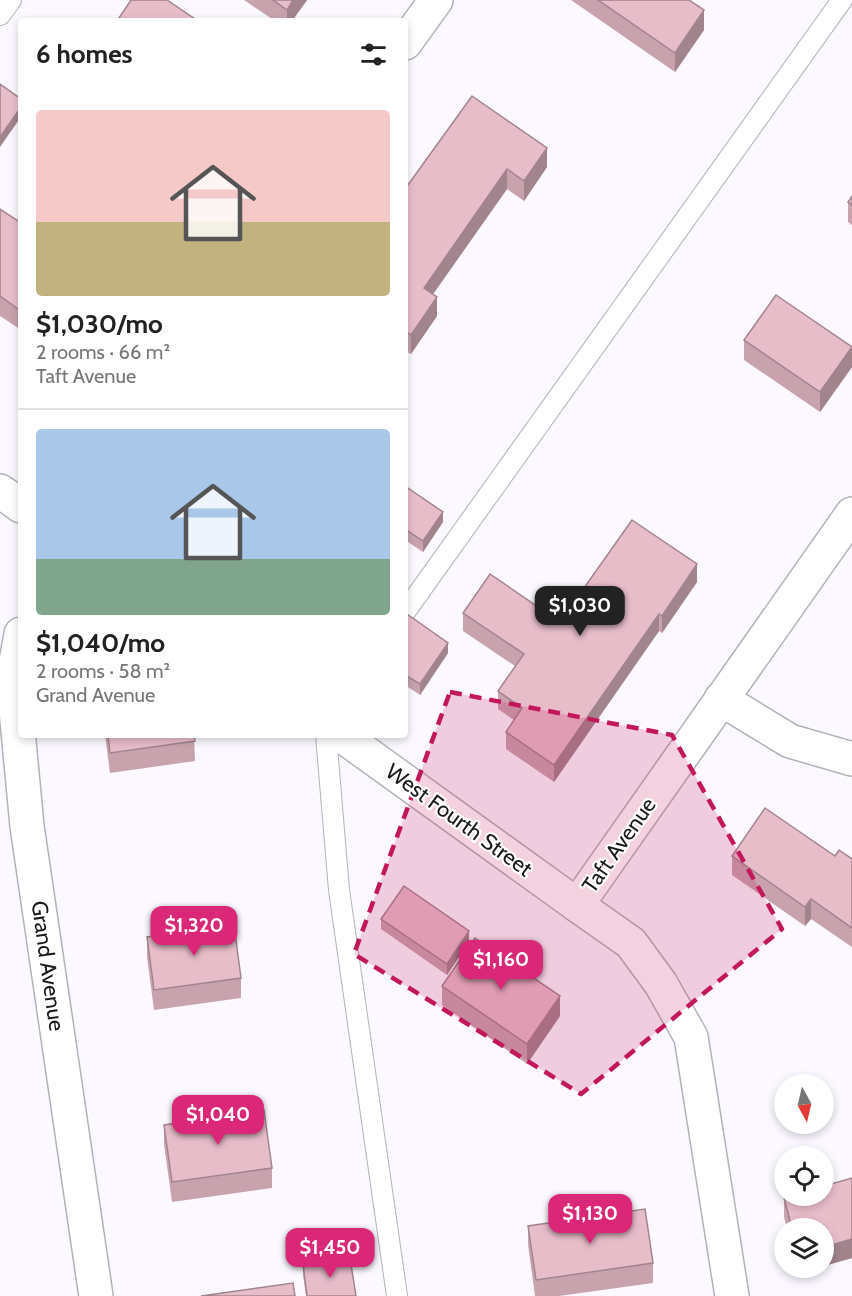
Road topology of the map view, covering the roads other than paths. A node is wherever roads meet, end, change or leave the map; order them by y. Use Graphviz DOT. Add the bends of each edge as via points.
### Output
graph roads {
  1 [pos="11,0"];
  2 [pos="436,0"];
  3 [pos="842,0"];
  4 [pos="0,15"];
  5 [pos="408,39"];
  6 [pos="0,491"];
  7 [pos="18,504"];
  8 [pos="852,514"];
  9 [pos="408,608"];
  10 [pos="18,650"];
  11 [pos="721,699"];
  12 [pos="18,731"];
  13 [pos="19,738"];
  14 [pos="326,738"];
  15 [pos="345,738"];
  16 [pos="852,759"];
  17 [pos="577,905"];
  18 [pos="96,1296"];
  19 [pos="397,1296"];
  20 [pos="732,1296"];
  1 -- 4 [label="lane"];
  2 -- 5 [label="street"];
  3 -- 9 [label="lane"];
  6 -- 7 [label="street"];
  8 -- 11 [label="street, Taft Avenue"];
  10 -- 12 [label="street, Grand Avenue" via="13,678"];
  11 -- 16 [label="street" via="790,741"];
  11 -- 17 [label="street, Taft Avenue"];
  13 -- 18 [label="street, Grand Avenue" via="27,826"];
  14 -- 19 [label="lane" via="339,890"];
  15 -- 17 [label="street, West Fourth Street"];
  17 -- 20 [label="street, Taft Avenue" via="631,943 661,984 691,1037"];
}
